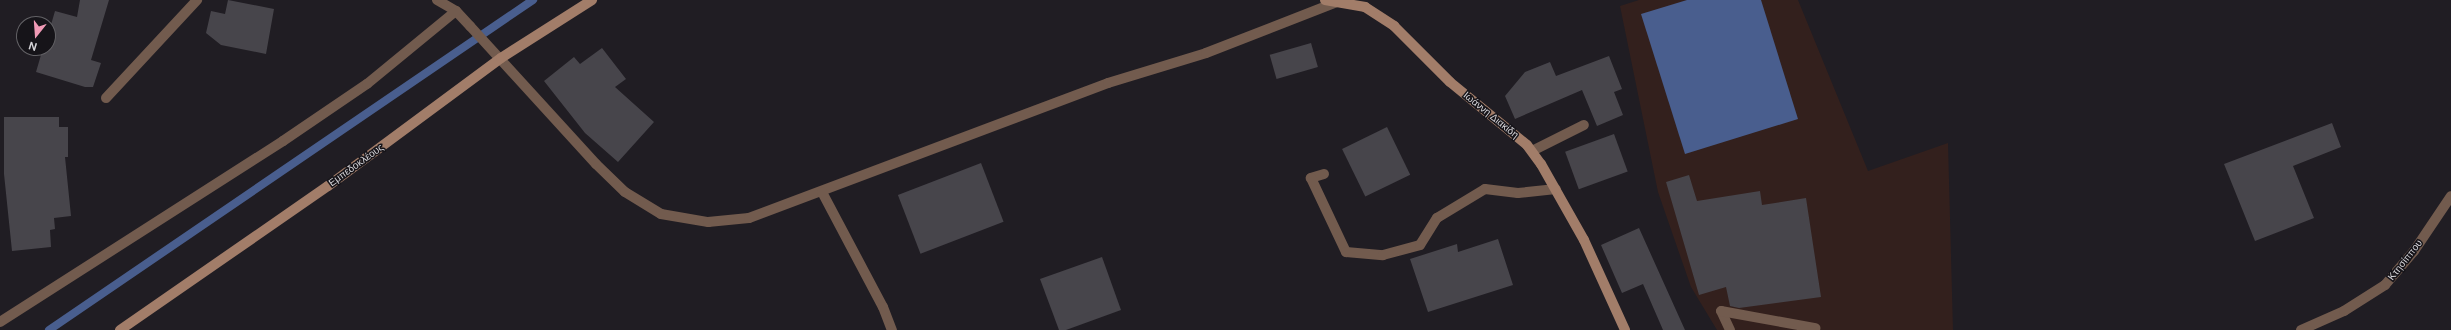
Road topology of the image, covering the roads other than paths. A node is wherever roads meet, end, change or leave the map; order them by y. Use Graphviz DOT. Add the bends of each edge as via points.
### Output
graph roads {
  1 [pos="197,0"];
  2 [pos="437,0"];
  3 [pos="592,0"];
  4 [pos="1344,0"];
  5 [pos="1328,1"];
  6 [pos="456,11"];
  7 [pos="501,58"];
  8 [pos="106,98"];
  9 [pos="1584,125"];
  10 [pos="1532,151"];
  11 [pos="1324,174"];
  12 [pos="1556,189"];
  13 [pos="822,192"];
  14 [pos="2451,196"];
  15 [pos="0,322"];
  16 [pos="1815,328"];
  17 [pos="120,330"];
  18 [pos="892,330"];
  19 [pos="1625,330"];
  20 [pos="1730,330"];
  21 [pos="2301,330"];
  1 -- 8 [label="street"];
  2 -- 6 [label="street"];
  3 -- 7 [label="street, Εμπεδοκλέους"];
  4 -- 5 [label="street"];
  5 -- 10 [label="street, Ιωάννη Διακίδη" via="1365,7 1394,26 1450,82 1516,134"];
  5 -- 13 [label="street" via="1206,53 1108,83"];
  6 -- 7 [label="street"];
  6 -- 15 [label="street" via="367,84 283,141"];
  7 -- 13 [label="street" via="596,164 625,192 661,214 708,222 749,218"];
  7 -- 17 [label="street, Εμπεδοκλέους" via="328,186"];
  9 -- 10 [label="street"];
  10 -- 12 [label="street, Ιωάννη Διακίδη"];
  11 -- 12 [label="street" via="1311,178 1346,252 1383,255 1420,245 1437,218 1485,189 1518,193"];
  12 -- 19 [label="street, Ιωάννη Διακίδη" via="1584,240"];
  13 -- 18 [label="street"];
  14 -- 21 [label="street, Κτησίππου" via="2414,251 2385,285 2344,311"];
  16 -- 20 [label="street" via="1721,311"];
}
